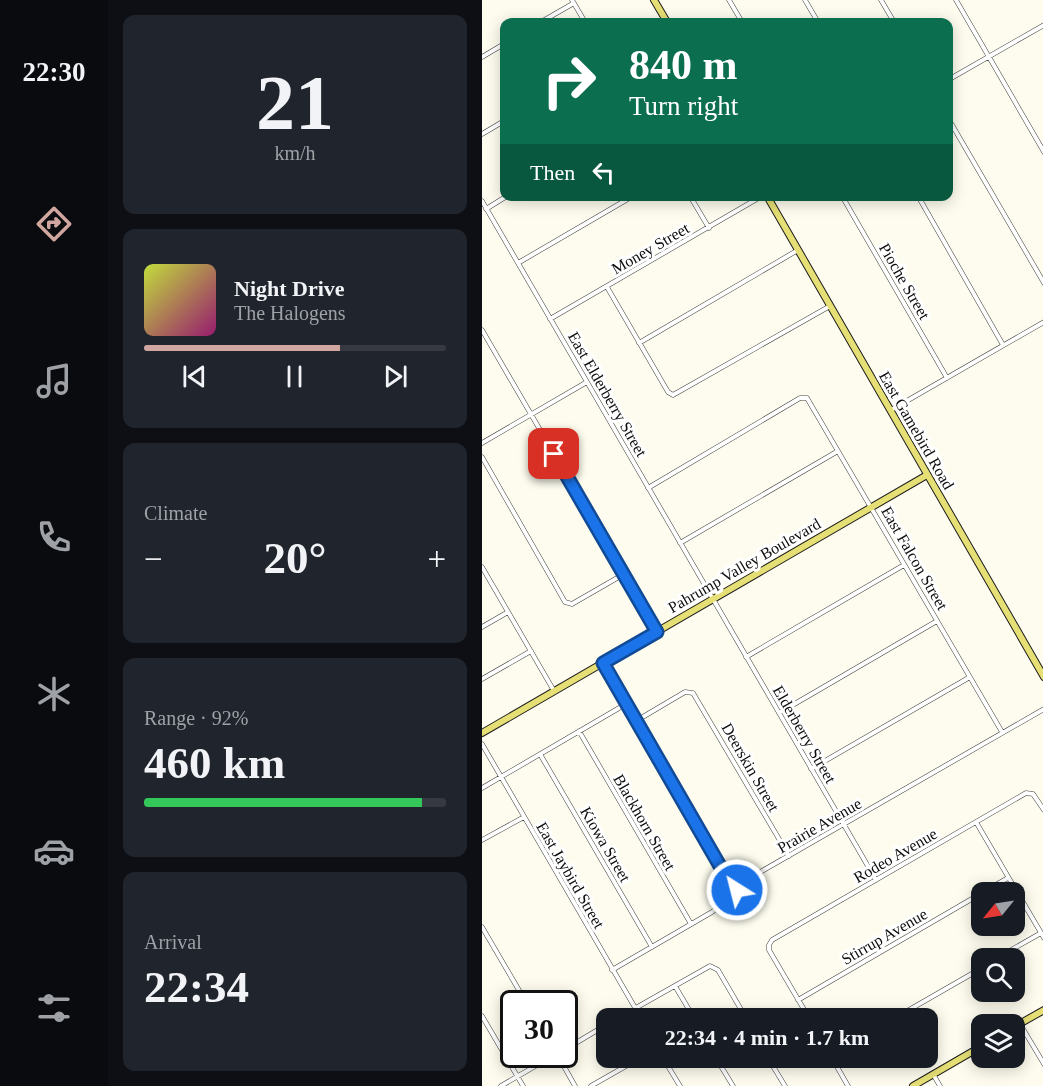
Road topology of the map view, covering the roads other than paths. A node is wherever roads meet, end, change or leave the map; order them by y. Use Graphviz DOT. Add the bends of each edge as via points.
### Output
graph roads {
  1 [pos="654,0"];
  2 [pos="729,0"];
  3 [pos="805,0"];
  4 [pos="881,0"];
  5 [pos="956,0"];
  6 [pos="573,2"];
  7 [pos="547,18"];
  8 [pos="583,18"];
  9 [pos="665,18"];
  10 [pos="740,18"];
  11 [pos="816,18"];
  12 [pos="892,18"];
  13 [pos="1043,25"];
  14 [pos="500,46"];
  15 [pos="482,57"];
  16 [pos="988,57"];
  17 [pos="953,77"];
  18 [pos="500,123"];
  19 [pos="953,127"];
  20 [pos="482,134"];
  21 [pos="1043,152"];
  22 [pos="500,200"];
  23 [pos="482,201"];
  24 [pos="624,201"];
  25 [pos="693,201"];
  26 [pos="756,201"];
  27 [pos="768,201"];
  28 [pos="845,201"];
  29 [pos="920,201"];
  30 [pos="486,209"];
  31 [pos="708,228"];
  32 [pos="798,250"];
  33 [pos="518,263"];
  34 [pos="1043,283"];
  35 [pos="607,287"];
  36 [pos="830,306"];
  37 [pos="550,319"];
  38 [pos="1043,322"];
  39 [pos="482,330"];
  40 [pos="639,343"];
  41 [pos="1003,345"];
  42 [pos="947,378"];
  43 [pos="587,382"];
  44 [pos="890,411"];
  45 [pos="531,414"];
  46 [pos="482,443"];
  47 [pos="838,451"];
  48 [pos="482,457"];
  49 [pos="927,475"];
  50 [pos="648,488"];
  51 [pos="871,507"];
  52 [pos="680,543"];
  53 [pos="904,565"];
  54 [pos="482,567"];
  55 [pos="624,574"];
  56 [pos="713,599"];
  57 [pos="508,612"];
  58 [pos="937,621"];
  59 [pos="482,627"];
  60 [pos="657,632"];
  61 [pos="531,651"];
  62 [pos="746,657"];
  63 [pos="603,663"];
  64 [pos="970,677"];
  65 [pos="1043,677"];
  66 [pos="482,680"];
  67 [pos="554,692"];
  68 [pos="626,704"];
  69 [pos="1043,709"];
  70 [pos="779,713"];
  71 [pos="636,721"];
  72 [pos="579,731"];
  73 [pos="1002,732"];
  74 [pos="482,733"];
  75 [pos="482,744"];
  76 [pos="540,754"];
  77 [pos="811,769"];
  78 [pos="501,777"];
  79 [pos="482,788"];
  80 [pos="1043,810"];
  81 [pos="524,817"];
  82 [pos="976,822"];
  83 [pos="843,825"];
  84 [pos="482,840"];
  85 [pos="789,856"];
  86 [pos="1008,878"];
  87 [pos="876,880"];
  88 [pos="1001,882"];
  89 [pos="735,892"];
  90 [pos="971,899"];
  91 [pos="691,924"];
  92 [pos="482,927"];
  93 [pos="1041,933"];
  94 [pos="1043,938"];
  95 [pos="652,947"];
  96 [pos="1015,948"];
  97 [pos="612,970"];
  98 [pos="971,974"];
  99 [pos="675,986"];
  100 [pos="519,990"];
  101 [pos="798,1000"];
  102 [pos="634,1008"];
  103 [pos="637,1008"];
  104 [pos="688,1008"];
  105 [pos="740,1008"];
  106 [pos="803,1008"];
  107 [pos="912,1008"];
  108 [pos="1043,1010"];
  109 [pos="482,1016"];
  110 [pos="1025,1020"];
  111 [pos="596,1031"];
  112 [pos="1025,1037"];
  113 [pos="578,1042"];
  114 [pos="971,1052"];
  115 [pos="1043,1064"];
  116 [pos="532,1068"];
  117 [pos="564,1068"];
  118 [pos="622,1068"];
  119 [pos="669,1068"];
  120 [pos="722,1068"];
  121 [pos="774,1068"];
  122 [pos="838,1068"];
  123 [pos="934,1074"];
  124 [pos="517,1077"];
  125 [pos="501,1086"];
  126 [pos="523,1086"];
  127 [pos="575,1086"];
  128 [pos="591,1086"];
  129 [pos="680,1086"];
  130 [pos="733,1086"];
  131 [pos="785,1086"];
  132 [pos="848,1086"];
  133 [pos="912,1086"];
  134 [pos="940,1086"];
  1 -- 9 [label="main road"];
  2 -- 10 [label="street"];
  3 -- 11 [label="street"];
  4 -- 12 [label="street"];
  5 -- 16 [label="street"];
  6 -- 7 [label="street"];
  6 -- 8 [label="street"];
  13 -- 16 [label="street"];
  14 -- 15 [label="street"];
  16 -- 17 [label="street"];
  16 -- 21 [label="street"];
  18 -- 20 [label="street"];
  19 -- 34 [label="street"];
  22 -- 30 [label="street"];
  23 -- 30 [label="street, East Elderberry Street"];
  24 -- 33 [label="street"];
  25 -- 31 [label="street"];
  26 -- 31 [label="street, Money Street"];
  27 -- 32 [label="main road, East Gamebird Road"];
  28 -- 42 [label="street, Pioche Street"];
  29 -- 41 [label="street"];
  30 -- 33 [label="street, East Elderberry Street"];
  31 -- 35 [label="street, Money Street"];
  32 -- 36 [label="main road, East Gamebird Road"];
  32 -- 40 [label="street"];
  33 -- 37 [label="street, East Elderberry Street"];
  35 -- 37 [label="street, Money Street"];
  35 -- 40 [label="street"];
  36 -- 40 [label="street" via="677,395 668,392"];
  36 -- 44 [label="main road, East Gamebird Road"];
  37 -- 43 [label="street, East Elderberry Street"];
  38 -- 41 [label="street"];
  39 -- 45 [label="street"];
  41 -- 42 [label="street"];
  42 -- 44 [label="street"];
  43 -- 45 [label="street"];
  43 -- 50 [label="street, East Elderberry Street"];
  44 -- 49 [label="main road, East Gamebird Road"];
  45 -- 46 [label="street"];
  45 -- 55 [label="street"];
  47 -- 50 [label="street, East Falcon Street" via="805,397"];
  47 -- 51 [label="street, East Falcon Street"];
  47 -- 52 [label="street"];
  48 -- 55 [label="street" via="565,602 579,600"];
  49 -- 51 [label="main road, Pahrump Valley Boulevard"];
  49 -- 65 [label="main road, East Gamebird Road"];
  50 -- 52 [label="street, East Elderberry Street"];
  51 -- 53 [label="street, East Falcon Street"];
  51 -- 56 [label="main road, Pahrump Valley Boulevard"];
  52 -- 56 [label="street, East Elderberry Street"];
  53 -- 58 [label="street, East Falcon Street"];
  53 -- 62 [label="street"];
  54 -- 57 [label="street"];
  55 -- 60 [label="street"];
  56 -- 60 [label="main road, Pahrump Valley Boulevard"];
  56 -- 62 [label="street, Elderberry Street"];
  57 -- 59 [label="street"];
  57 -- 61 [label="street"];
  58 -- 64 [label="street, East Falcon Street"];
  58 -- 70 [label="street"];
  60 -- 63 [label="main road, Pahrump Valley Boulevard"];
  61 -- 66 [label="street"];
  61 -- 67 [label="street"];
  62 -- 70 [label="street, Elderberry Street"];
  63 -- 67 [label="main road, Pahrump Valley Boulevard"];
  63 -- 68 [label="street"];
  64 -- 73 [label="street, East Falcon Street"];
  64 -- 77 [label="street"];
  67 -- 74 [label="main road, Pahrump Valley Boulevard"];
  68 -- 71 [label="street"];
  68 -- 72 [label="street"];
  69 -- 73 [label="street, Prairie Avenue"];
  70 -- 77 [label="street, Elderberry Street"];
  71 -- 85 [label="street, Deerskin Street" via="682,694 696,695"];
  71 -- 89 [label="street"];
  72 -- 76 [label="street"];
  72 -- 91 [label="street, Blackhorn Street"];
  73 -- 83 [label="street, Prairie Avenue"];
  75 -- 78 [label="street, East Jaybird Street"];
  76 -- 78 [label="street"];
  76 -- 95 [label="street, Kiowa Street"];
  77 -- 83 [label="street, Elderberry Street"];
  78 -- 79 [label="street"];
  78 -- 81 [label="street, East Jaybird Street"];
  80 -- 82 [label="street, Rodeo Avenue" via="1031,792"];
  81 -- 84 [label="street"];
  81 -- 97 [label="street, East Jaybird Street"];
  82 -- 86 [label="street"];
  82 -- 87 [label="street, Rodeo Avenue"];
  83 -- 85 [label="street, Prairie Avenue"];
  83 -- 87 [label="street, Elderberry Street"];
  85 -- 89 [label="street, Prairie Avenue"];
  86 -- 88 [label="street, Stirrup Avenue"];
  86 -- 93 [label="street"];
  87 -- 101 [label="street, Rodeo Avenue" via="772,940 769,950"];
  89 -- 91 [label="street, Prairie Avenue"];
  90 -- 101 [label="street, Stirrup Avenue"];
  91 -- 95 [label="street, Prairie Avenue"];
  92 -- 100 [label="street"];
  93 -- 94 [label="street"];
  93 -- 96 [label="street"];
  95 -- 97 [label="street, Prairie Avenue"];
  97 -- 102 [label="street, East Jaybird Street"];
  98 -- 107 [label="street"];
  99 -- 103 [label="street"];
  99 -- 104 [label="street"];
  99 -- 105 [label="street" via="713,966"];
  101 -- 106 [label="street"];
  108 -- 110 [label="main road"];
  109 -- 124 [label="street"];
  111 -- 113 [label="street"];
  112 -- 115 [label="street"];
  114 -- 123 [label="main road"];
  116 -- 124 [label="street"];
  117 -- 127 [label="street"];
  118 -- 128 [label="street"];
  119 -- 129 [label="street"];
  120 -- 130 [label="street"];
  121 -- 131 [label="street"];
  122 -- 132 [label="street"];
  123 -- 133 [label="main road"];
  123 -- 134 [label="street"];
  124 -- 125 [label="street"];
  124 -- 126 [label="street"];
}
